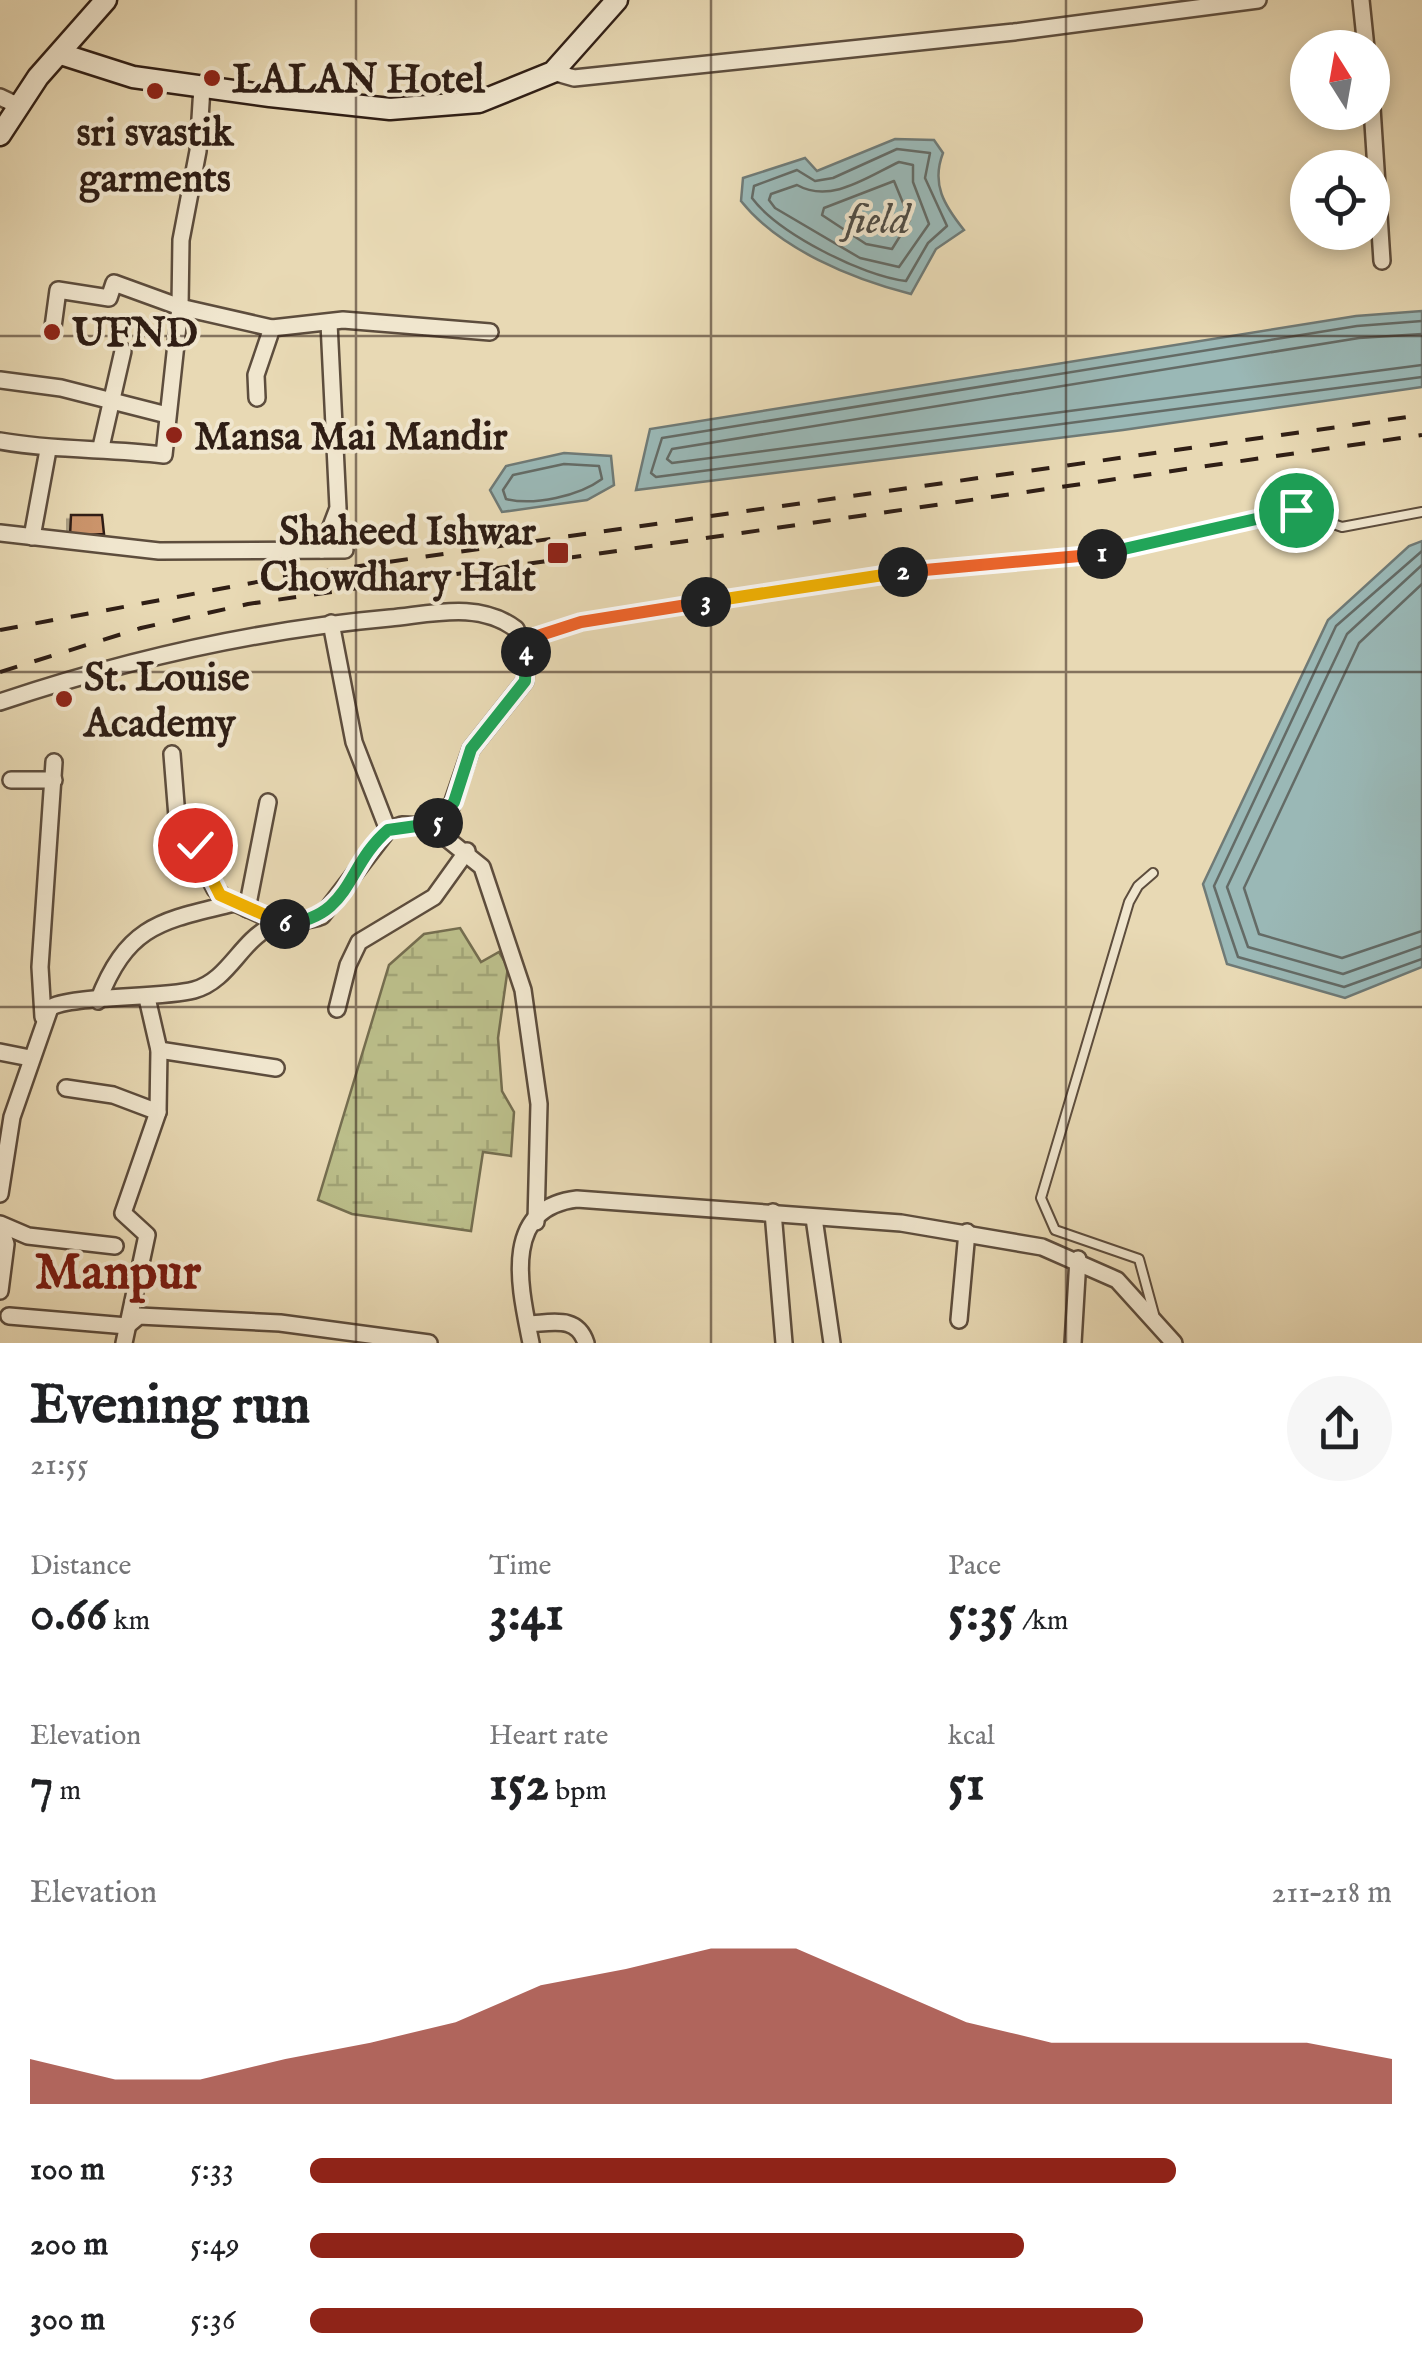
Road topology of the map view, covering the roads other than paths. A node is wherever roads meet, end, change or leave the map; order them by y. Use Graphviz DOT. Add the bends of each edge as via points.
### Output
graph roads {
  1 [pos="617,0"];
  2 [pos="1258,0"];
  3 [pos="1360,0"];
  4 [pos="105,1"];
  5 [pos="1144,7"];
  6 [pos="1364,30"];
  7 [pos="61,54"];
  8 [pos="553,72"];
  9 [pos="202,87"];
  10 [pos="9,101"];
  11 [pos="1373,130"];
  12 [pos="0,135"];
  13 [pos="1382,261"];
  14 [pos="180,308"];
  15 [pos="328,323"];
  16 [pos="53,327"];
  17 [pos="272,328"];
  18 [pos="490,332"];
  19 [pos="123,351"];
  20 [pos="0,380"];
  21 [pos="257,398"];
  22 [pos="109,403"];
  23 [pos="167,415"];
  24 [pos="0,441"];
  25 [pos="100,448"];
  26 [pos="48,450"];
  27 [pos="1422,512"];
  28 [pos="0,533"];
  29 [pos="32,538"];
  30 [pos="322,550"];
  31 [pos="345,550"];
  32 [pos="332,623"];
  33 [pos="522,641"];
  34 [pos="0,702"];
  35 [pos="172,754"];
  36 [pos="54,762"];
  37 [pos="11,780"];
  38 [pos="54,780"];
  39 [pos="268,802"];
  40 [pos="430,826"];
  41 [pos="388,830"];
  42 [pos="466,851"];
  43 [pos="1153,873"];
  44 [pos="240,906"];
  45 [pos="281,924"];
  46 [pos="148,998"];
  47 [pos="98,1001"];
  48 [pos="338,1009"];
  49 [pos="43,1019"];
  50 [pos="158,1050"];
  51 [pos="0,1052"];
  52 [pos="30,1058"];
  53 [pos="276,1068"];
  54 [pos="66,1088"];
  55 [pos="158,1112"];
  56 [pos="0,1194"];
  57 [pos="772,1212"];
  58 [pos="814,1218"];
  59 [pos="536,1222"];
  60 [pos="0,1225"];
  61 [pos="966,1232"];
  62 [pos="115,1246"];
  63 [pos="1078,1259"];
  64 [pos="0,1291"];
  65 [pos="9,1316"];
  66 [pos="1155,1319"];
  67 [pos="958,1320"];
  68 [pos="528,1324"];
  69 [pos="127,1326"];
  70 [pos="1171,1342"];
  71 [pos="124,1343"];
  72 [pos="428,1343"];
  73 [pos="531,1343"];
  74 [pos="586,1343"];
  75 [pos="784,1343"];
  76 [pos="832,1343"];
  77 [pos="1073,1343"];
  1 -- 8 [label="street"];
  2 -- 5 [label="street"];
  3 -- 6 [label="street"];
  4 -- 7 [label="street"];
  5 -- 8 [label="street" via="574,78"];
  7 -- 9 [label="street" via="134,78"];
  7 -- 10 [label="street"];
  8 -- 9 [label="street" via="479,102 390,109"];
  9 -- 14 [label="street"];
  10 -- 12 [label="street"];
  11 -- 13 [label="street"];
  14 -- 16 [label="street" via="114,283 109,298 58,290"];
  14 -- 17 [label="street"];
  14 -- 23 [label="street"];
  15 -- 17 [label="street"];
  15 -- 18 [label="street"];
  15 -- 30 [label="street" via="338,508"];
  17 -- 21 [label="street" via="256,376"];
  19 -- 22 [label="street"];
  20 -- 22 [label="street"];
  22 -- 23 [label="street"];
  22 -- 25 [label="street"];
  23 -- 25 [label="street" via="164,455"];
  24 -- 26 [label="street"];
  25 -- 26 [label="street"];
  26 -- 29 [label="street"];
  27 -- 33 [label="lane" via="1342,527 1290,509 1132,550 834,580 581,622"];
  28 -- 29 [label="street"];
  29 -- 30 [label="street" via="159,551"];
  30 -- 31 [label="street"];
  32 -- 33 [label="street" via="474,611 507,622"];
  32 -- 34 [label="street" via="188,646"];
  32 -- 41 [label="street" via="346,715"];
  33 -- 40 [label="street" via="525,681 471,749 450,810"];
  35 -- 44 [label="street" via="178,817 215,889"];
  36 -- 38 [label="street"];
  37 -- 38 [label="street"];
  38 -- 49 [label="street" via="40,966"];
  39 -- 44 [label="street"];
  40 -- 41 [label="street"];
  40 -- 42 [label="street"];
  41 -- 45 [label="street" via="322,916"];
  42 -- 48 [label="street" via="434,897 359,942"];
  42 -- 59 [label="street" via="490,882 531,1024 539,1104"];
  43 -- 66 [label="lane" via="1129,902 1042,1198 1056,1230 1140,1259"];
  44 -- 45 [label="street"];
  44 -- 47 [label="street" via="152,924 111,971"];
  45 -- 46 [label="street" via="264,931 211,983"];
  46 -- 47 [label="street"];
  46 -- 50 [label="street"];
  47 -- 49 [label="street" via="61,1002"];
  49 -- 52 [label="street"];
  50 -- 53 [label="street"];
  50 -- 55 [label="street"];
  51 -- 52 [label="street"];
  52 -- 56 [label="street"];
  54 -- 55 [label="street" via="113,1094"];
  55 -- 69 [label="street" via="123,1213 147,1235"];
  57 -- 58 [label="street"];
  57 -- 59 [label="street" via="577,1199 550,1207"];
  57 -- 75 [label="street"];
  58 -- 61 [label="street"];
  58 -- 76 [label="street"];
  59 -- 68 [label="street" via="518,1261"];
  60 -- 62 [label="street" via="28,1236"];
  60 -- 64 [label="street" via="6,1244"];
  61 -- 63 [label="street"];
  61 -- 67 [label="street"];
  63 -- 66 [label="street" via="1118,1280"];
  63 -- 77 [label="street"];
  65 -- 69 [label="street"];
  66 -- 70 [label="street"];
  68 -- 73 [label="street"];
  68 -- 74 [label="street" via="577,1325"];
  69 -- 71 [label="street"];
  69 -- 72 [label="street" via="139,1316 212,1318"];
}
